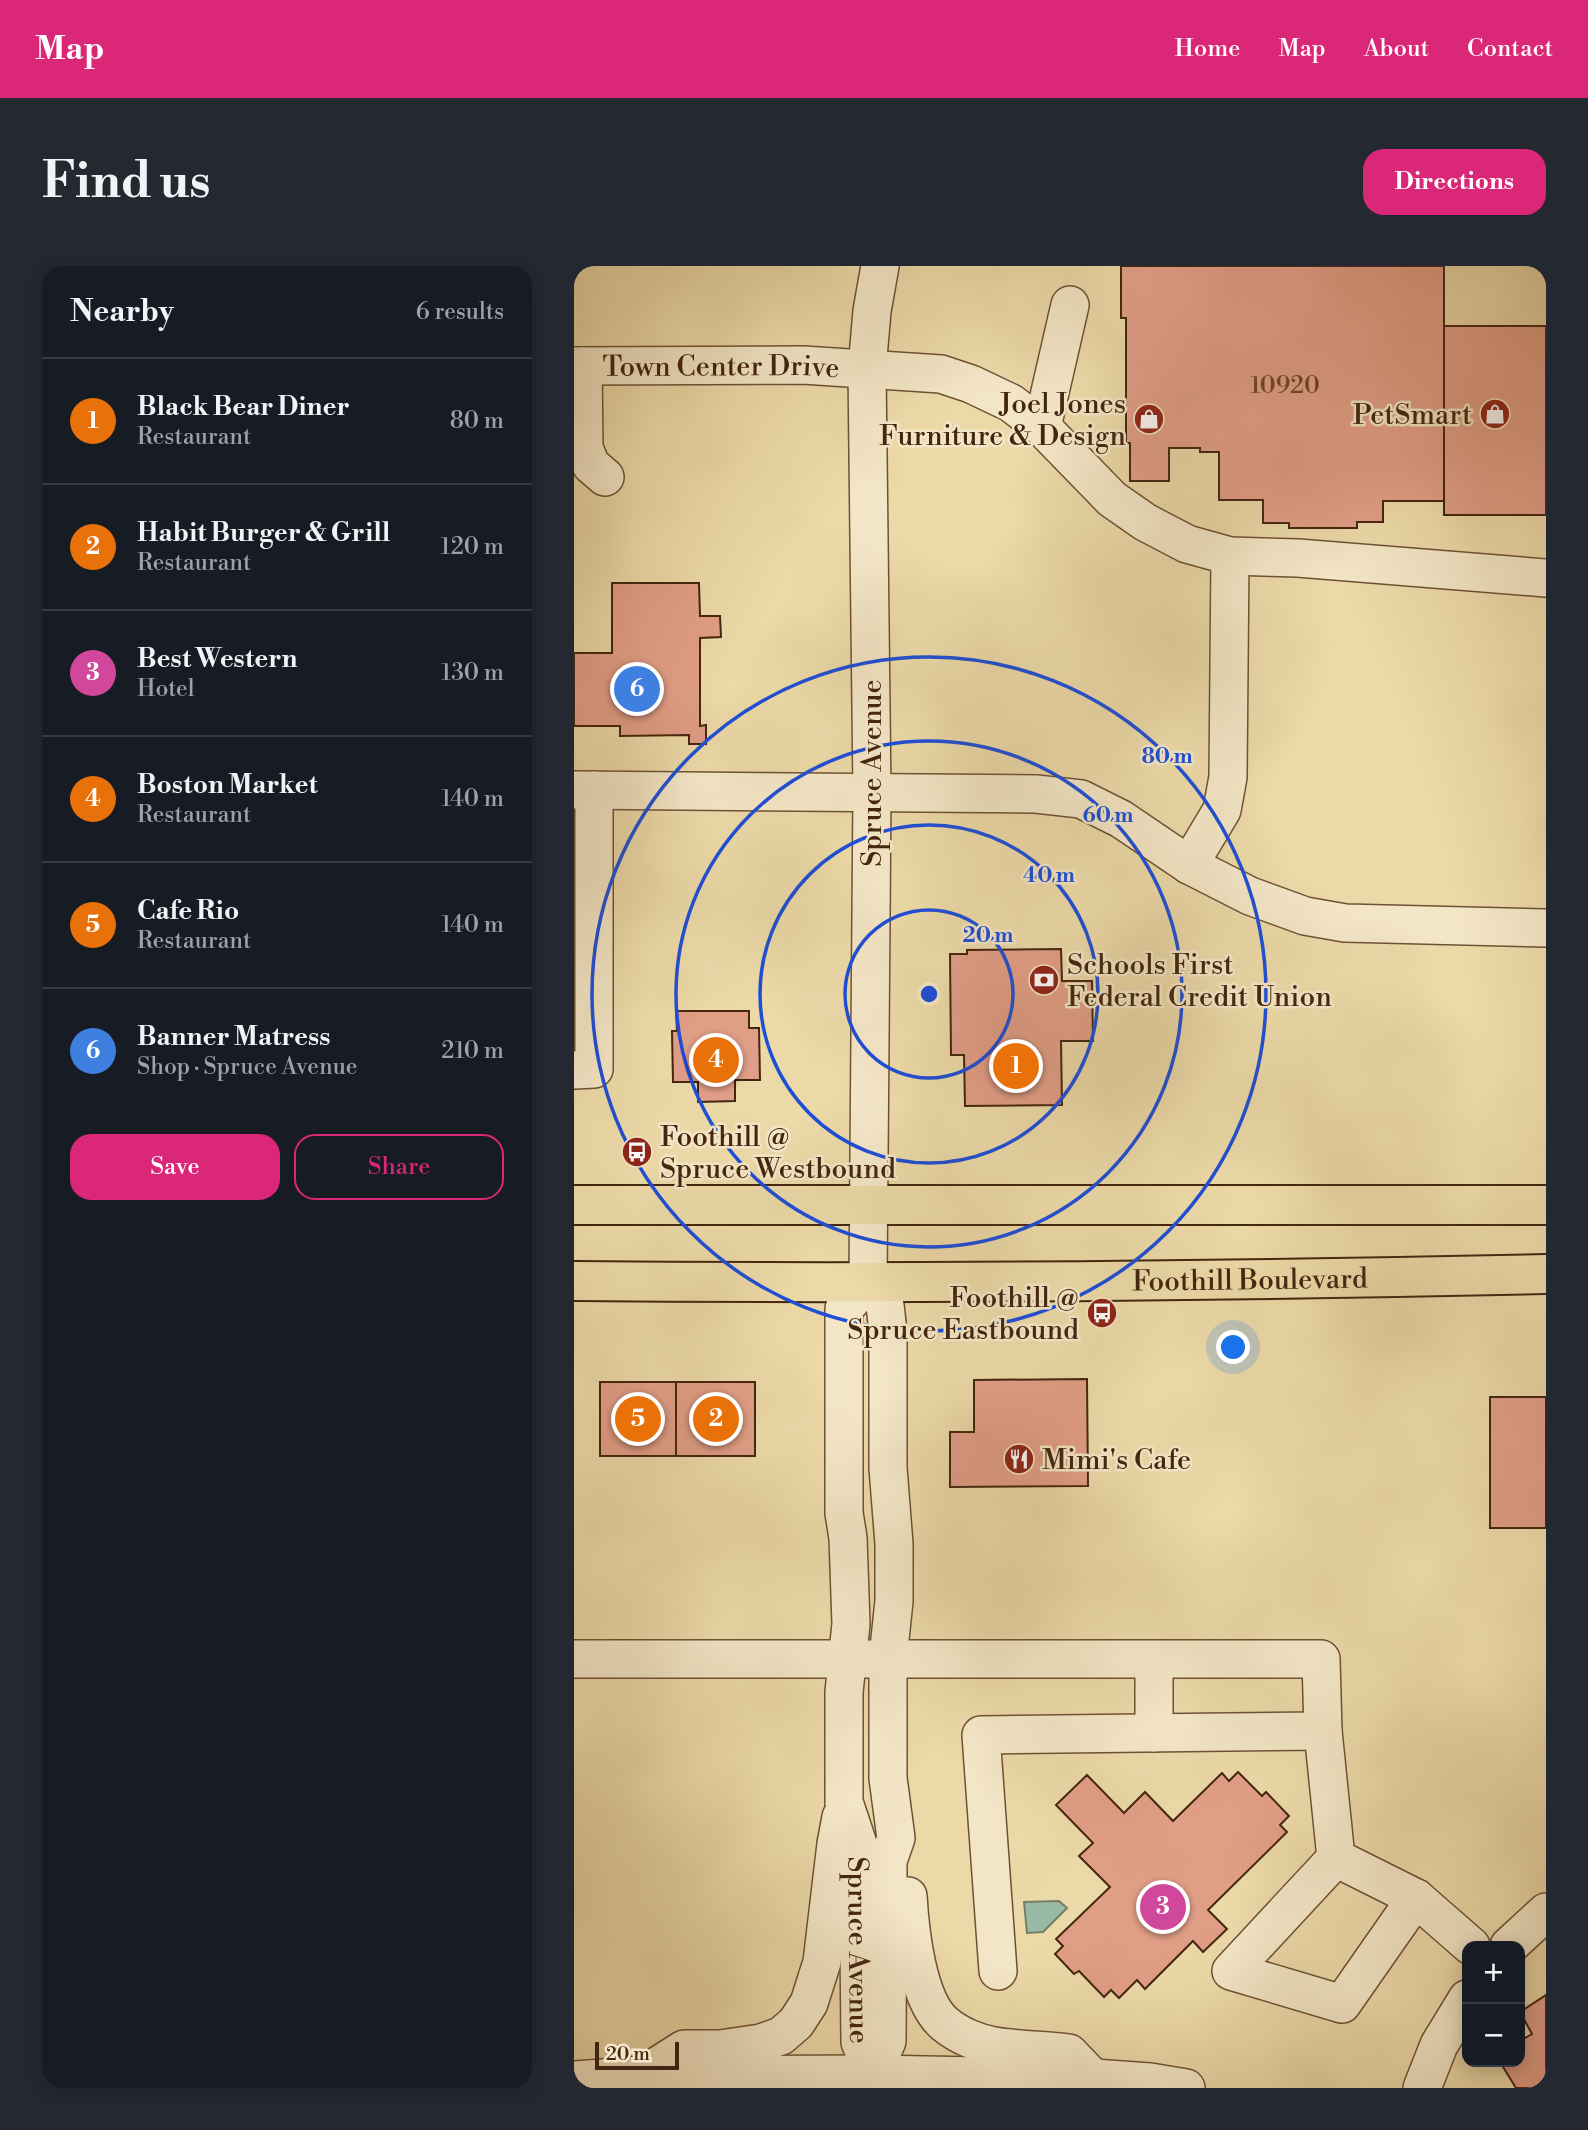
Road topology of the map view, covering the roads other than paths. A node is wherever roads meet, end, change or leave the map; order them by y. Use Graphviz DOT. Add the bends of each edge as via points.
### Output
graph roads {
  1 [pos="880,266"];
  2 [pos="1070,305"];
  3 [pos="579,366"];
  4 [pos="867,369"];
  5 [pos="1042,427"];
  6 [pos="605,477"];
  7 [pos="1230,556"];
  8 [pos="1546,578"];
  9 [pos="584,790"];
  10 [pos="873,793"];
  11 [pos="1189,864"];
  12 [pos="1546,928"];
  13 [pos="574,1070"];
  14 [pos="867,1204"];
  15 [pos="574,1205"];
  16 [pos="1546,1205"];
  17 [pos="1546,1274"];
  18 [pos="574,1281"];
  19 [pos="868,1282"];
  20 [pos="846,1657"];
  21 [pos="888,1658"];
  22 [pos="574,1659"];
  23 [pos="1154,1660"];
  24 [pos="1323,1731"];
  25 [pos="1154,1733"];
  26 [pos="845,1802"];
  27 [pos="896,1838"];
  28 [pos="1336,1858"];
  29 [pos="1416,1898"];
  30 [pos="1546,1912"];
  31 [pos="1465,1941"];
  32 [pos="1514,1941"];
  33 [pos="999,1972"];
  34 [pos="1464,2004"];
  35 [pos="873,2074"];
  36 [pos="643,2075"];
  37 [pos="1093,2078"];
  38 [pos="574,2080"];
  39 [pos="1186,2088"];
  40 [pos="1422,2088"];
  1 -- 4 [label="street, Spruce Avenue"];
  2 -- 5 [label="street"];
  3 -- 4 [label="street, Town Center Drive"];
  3 -- 6 [label="street" via="584,448 591,465"];
  4 -- 5 [label="street, Town Center Drive" via="941,374 1010,403"];
  4 -- 10 [label="street, Spruce Avenue"];
  5 -- 7 [label="street, Town Center Drive" via="1112,499 1145,522 1187,544"];
  7 -- 8 [label="street, Town Center Drive"];
  7 -- 11 [label="street" via="1228,777 1222,810"];
  9 -- 10 [label="street"];
  9 -- 13 [label="street" via="594,1069"];
  10 -- 11 [label="street" via="1036,794 1080,799 1121,819"];
  10 -- 14 [label="street, Spruce Avenue"];
  11 -- 12 [label="street" via="1250,896 1304,916 1345,923"];
  14 -- 15 [label="main road"];
  14 -- 16 [label="main road"];
  14 -- 19 [label="street, Spruce Avenue"];
  17 -- 19 [label="main road, Foothill Boulevard"];
  18 -- 19 [label="main road, Foothill Boulevard"];
  19 -- 20 [label="street, Spruce Avenue" via="845,1309 844,1513 851,1624"];
  19 -- 21 [label="street, Spruce Avenue" via="885,1305 888,1332 894,1601"];
  20 -- 21 [label="street"];
  20 -- 22 [label="street"];
  20 -- 26 [label="street, Spruce Avenue"];
  21 -- 23 [label="street"];
  21 -- 27 [label="street, Spruce Avenue" via="888,1778"];
  23 -- 24 [label="street" via="1321,1659"];
  23 -- 25 [label="street"];
  24 -- 25 [label="street"];
  24 -- 28 [label="street"];
  25 -- 33 [label="street" via="981,1735"];
  26 -- 35 [label="street, Spruce Avenue" via="859,1844 860,2042"];
  26 -- 36 [label="street" via="822,1962 809,2003 796,2023 782,2036 761,2043 684,2049"];
  27 -- 35 [label="street, Spruce Avenue" via="888,1861 887,2041"];
  27 -- 37 [label="street" via="907,1861 910,1931 919,1972 931,2006 943,2023 993,2046 1069,2053"];
  28 -- 29 [label="street"];
  28 -- 29 [label="street" via="1231,1970 1342,2004"];
  29 -- 31 [label="street"];
  30 -- 32 [label="street"];
  34 -- 40 [label="street" via="1439,2045"];
  35 -- 36 [label="street"];
  35 -- 37 [label="street"];
  36 -- 38 [label="street"];
  37 -- 39 [label="street"];
}
